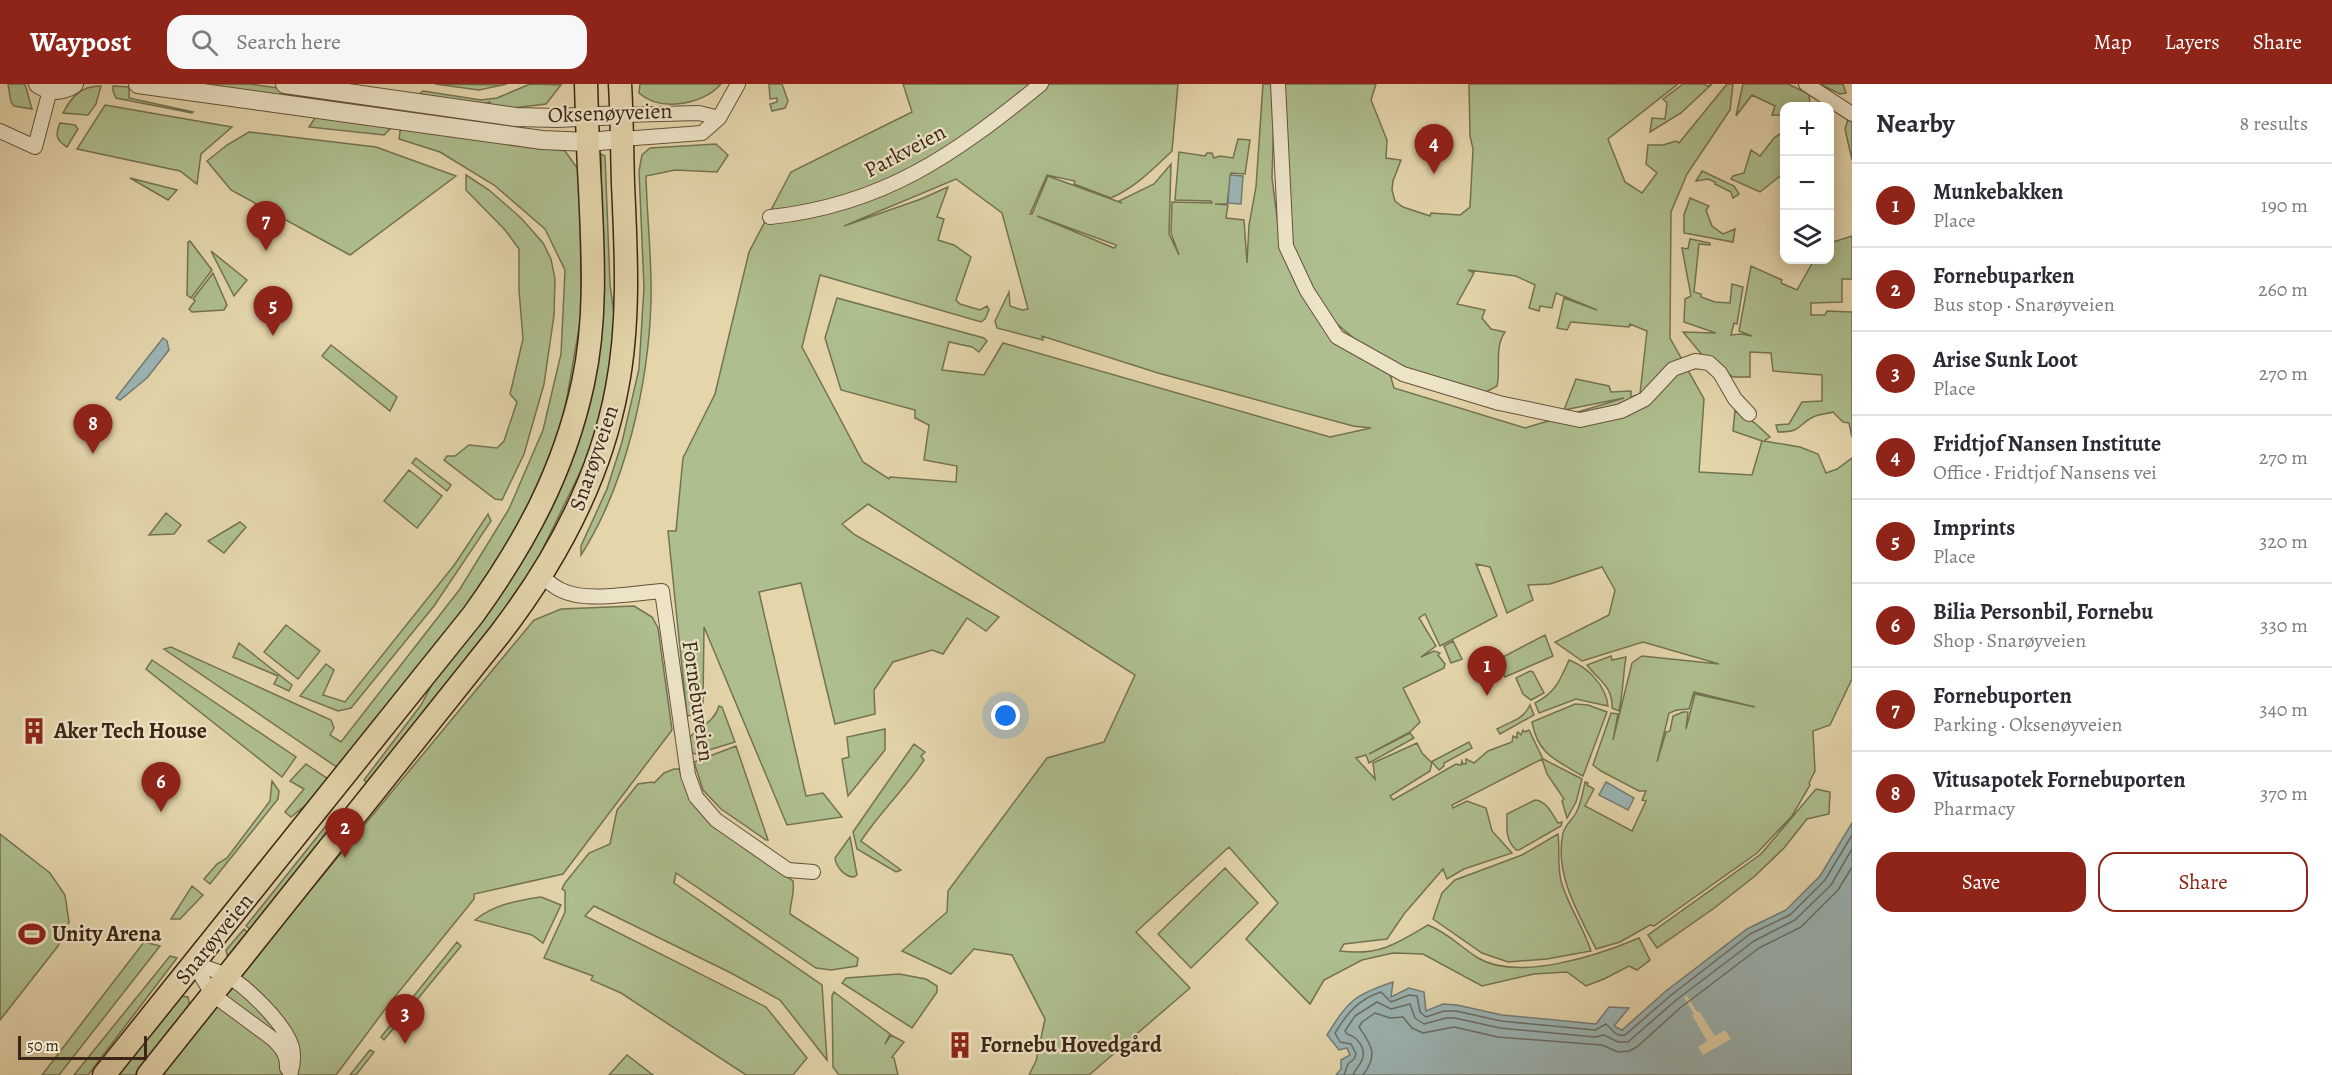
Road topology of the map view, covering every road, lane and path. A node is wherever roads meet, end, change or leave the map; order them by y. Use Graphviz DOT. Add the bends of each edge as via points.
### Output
graph roads {
  1 [pos="74,84"];
  2 [pos="138,84"];
  3 [pos="285,84"];
  4 [pos="586,84"];
  5 [pos="620,84"];
  6 [pos="738,84"];
  7 [pos="1041,84"];
  8 [pos="1278,84"];
  9 [pos="1806,84"];
  10 [pos="44,87"];
  11 [pos="1852,114"];
  12 [pos="621,115"];
  13 [pos="587,117"];
  14 [pos="719,118"];
  15 [pos="0,131"];
  16 [pos="622,140"];
  17 [pos="588,142"];
  18 [pos="770,217"];
  19 [pos="1749,414"];
  20 [pos="542,577"];
  21 [pos="813,872"];
  22 [pos="194,964"];
  23 [pos="227,976"];
  24 [pos="212,994"];
  25 [pos="104,1075"];
  26 [pos="148,1075"];
  27 [pos="288,1075"];
  1 -- 10 [label="street" via="66,88"];
  2 -- 17 [label="street, Oksenøyveien" via="542,140"];
  3 -- 13 [label="street, Oksenøyveien" via="516,117"];
  4 -- 13 [label="main road, Snarøyveien"];
  5 -- 12 [label="main road, Snarøyveien"];
  6 -- 14 [label="street"];
  7 -- 18 [label="street, Parkveien" via="988,127 909,177 860,198 807,213"];
  8 -- 19 [label="street" via="1286,246 1307,291 1337,337 1403,374 1499,403 1580,420 1621,411 1645,399 1673,369 1695,361 1708,363 1720,373"];
  9 -- 11 [label="street"];
  10 -- 15 [label="street" via="45,116 34,147"];
  12 -- 13 [label="street, Oksenøyveien"];
  12 -- 14 [label="street, Oksenøyveien" via="699,113"];
  12 -- 16 [label="main road, Snarøyveien"];
  13 -- 17 [label="main road, Snarøyveien"];
  14 -- 16 [label="street, Oksenøyveien" via="702,133"];
  16 -- 17 [label="street, Oksenøyveien"];
  16 -- 20 [label="main road, Snarøyveien" via="626,310 617,388 594,471"];
  17 -- 22 [label="main road, Snarøyveien" via="593,265 589,347 573,420 536,516 473,615"];
  20 -- 21 [label="street, Fornebuveien" via="576,595 662,591 687,775 696,797 716,820 788,870"];
  20 -- 23 [label="main road, Snarøyveien"];
  22 -- 23 [label="street"];
  22 -- 24 [label="street"];
  22 -- 25 [label="main road, Snarøyveien"];
  23 -- 24 [label="main road, Snarøyveien"];
  23 -- 27 [label="street" via="268,1011 287,1036 293,1056"];
  24 -- 26 [label="main road, Snarøyveien"];
  24 -- 27 [label="street" via="282,1048"];
}
